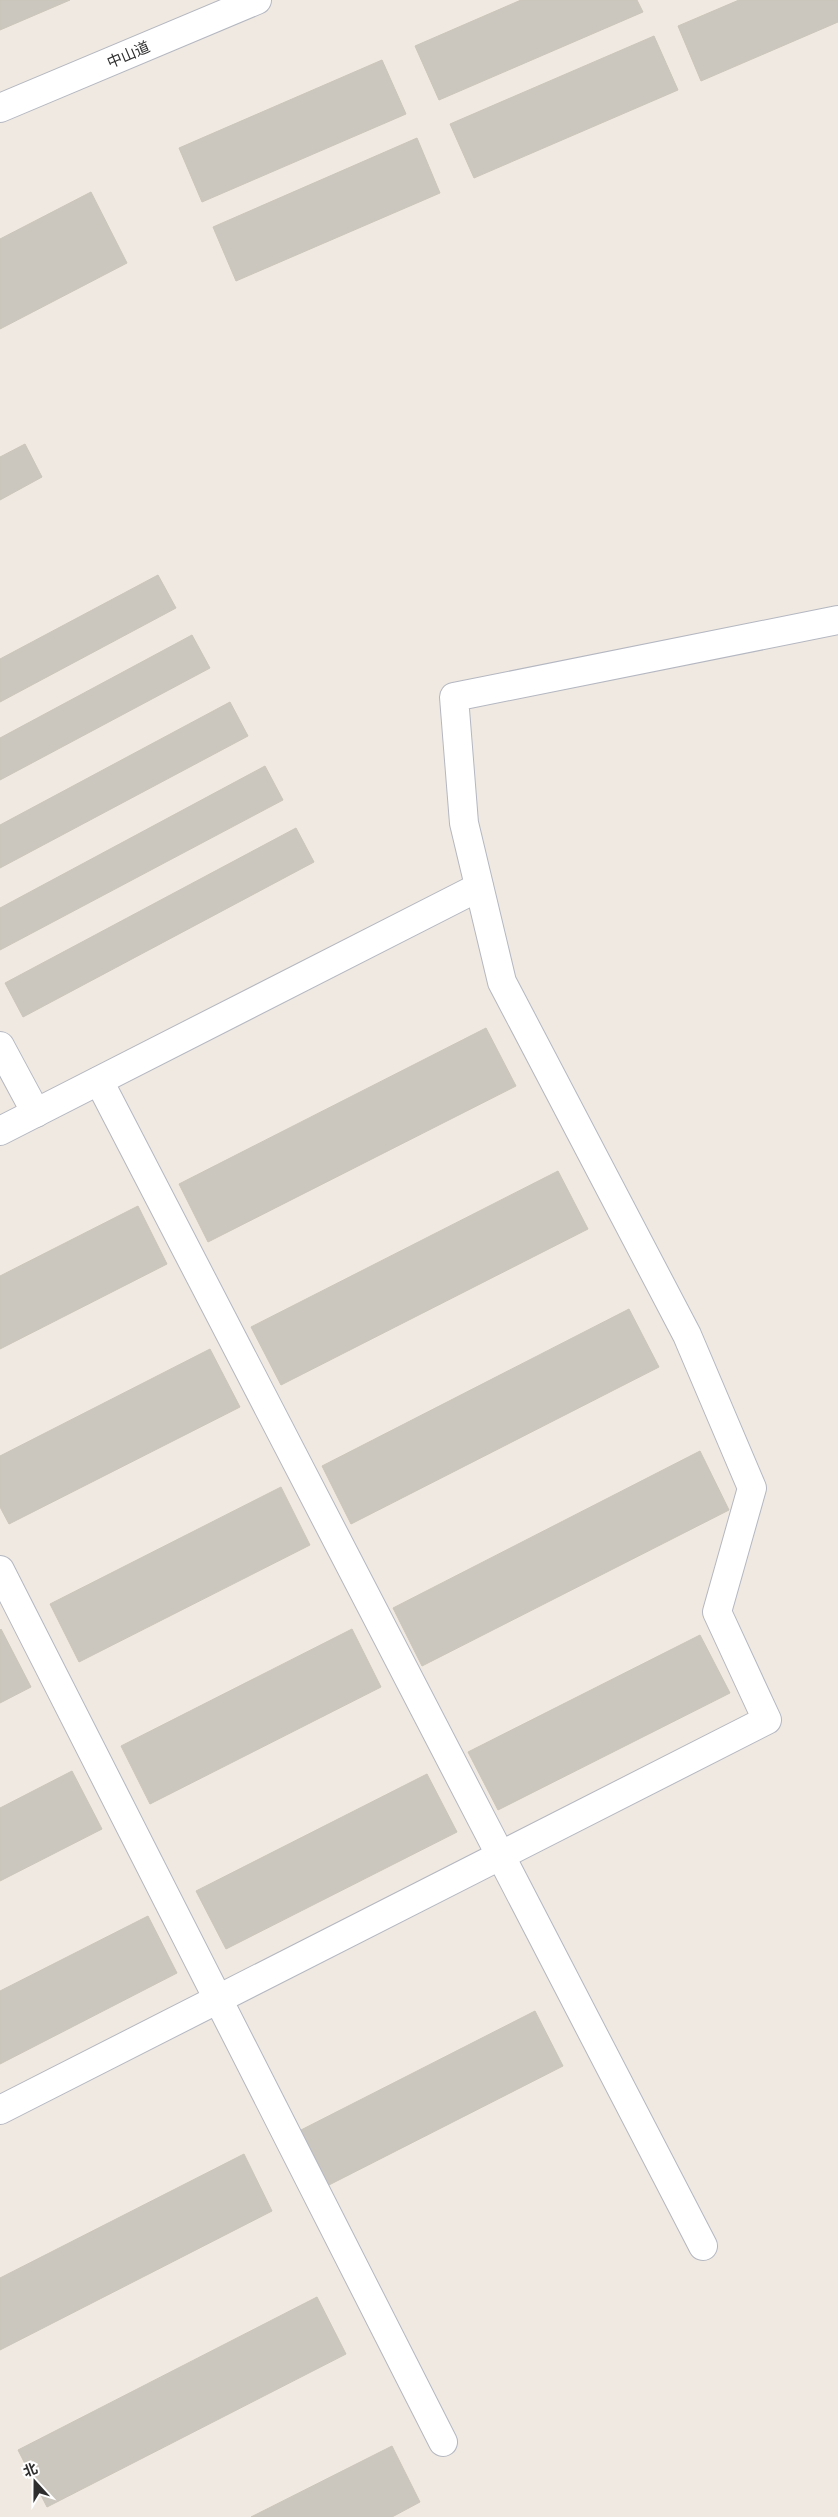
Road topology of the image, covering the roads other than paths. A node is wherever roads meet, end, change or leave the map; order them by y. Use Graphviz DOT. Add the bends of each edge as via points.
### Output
graph roads {
  1 [pos="257,0"];
  2 [pos="0,108"];
  3 [pos="838,620"];
  4 [pos="479,887"];
  5 [pos="0,1046"];
  6 [pos="98,1081"];
  7 [pos="36,1113"];
  8 [pos="0,1131"];
  9 [pos="0,1570"];
  10 [pos="501,1856"];
  11 [pos="218,1999"];
  12 [pos="0,2110"];
  13 [pos="703,2246"];
  14 [pos="443,2442"];
  1 -- 2 [label="street, 中山道"];
  3 -- 4 [label="street" via="454,697 464,823"];
  4 -- 6 [label="street"];
  4 -- 10 [label="street" via="502,982 687,1335 752,1488 717,1612 768,1720"];
  5 -- 7 [label="street"];
  6 -- 7 [label="street"];
  6 -- 10 [label="street"];
  7 -- 8 [label="street"];
  9 -- 11 [label="street"];
  10 -- 11 [label="street"];
  10 -- 13 [label="street"];
  11 -- 12 [label="street"];
  11 -- 14 [label="street"];
}
